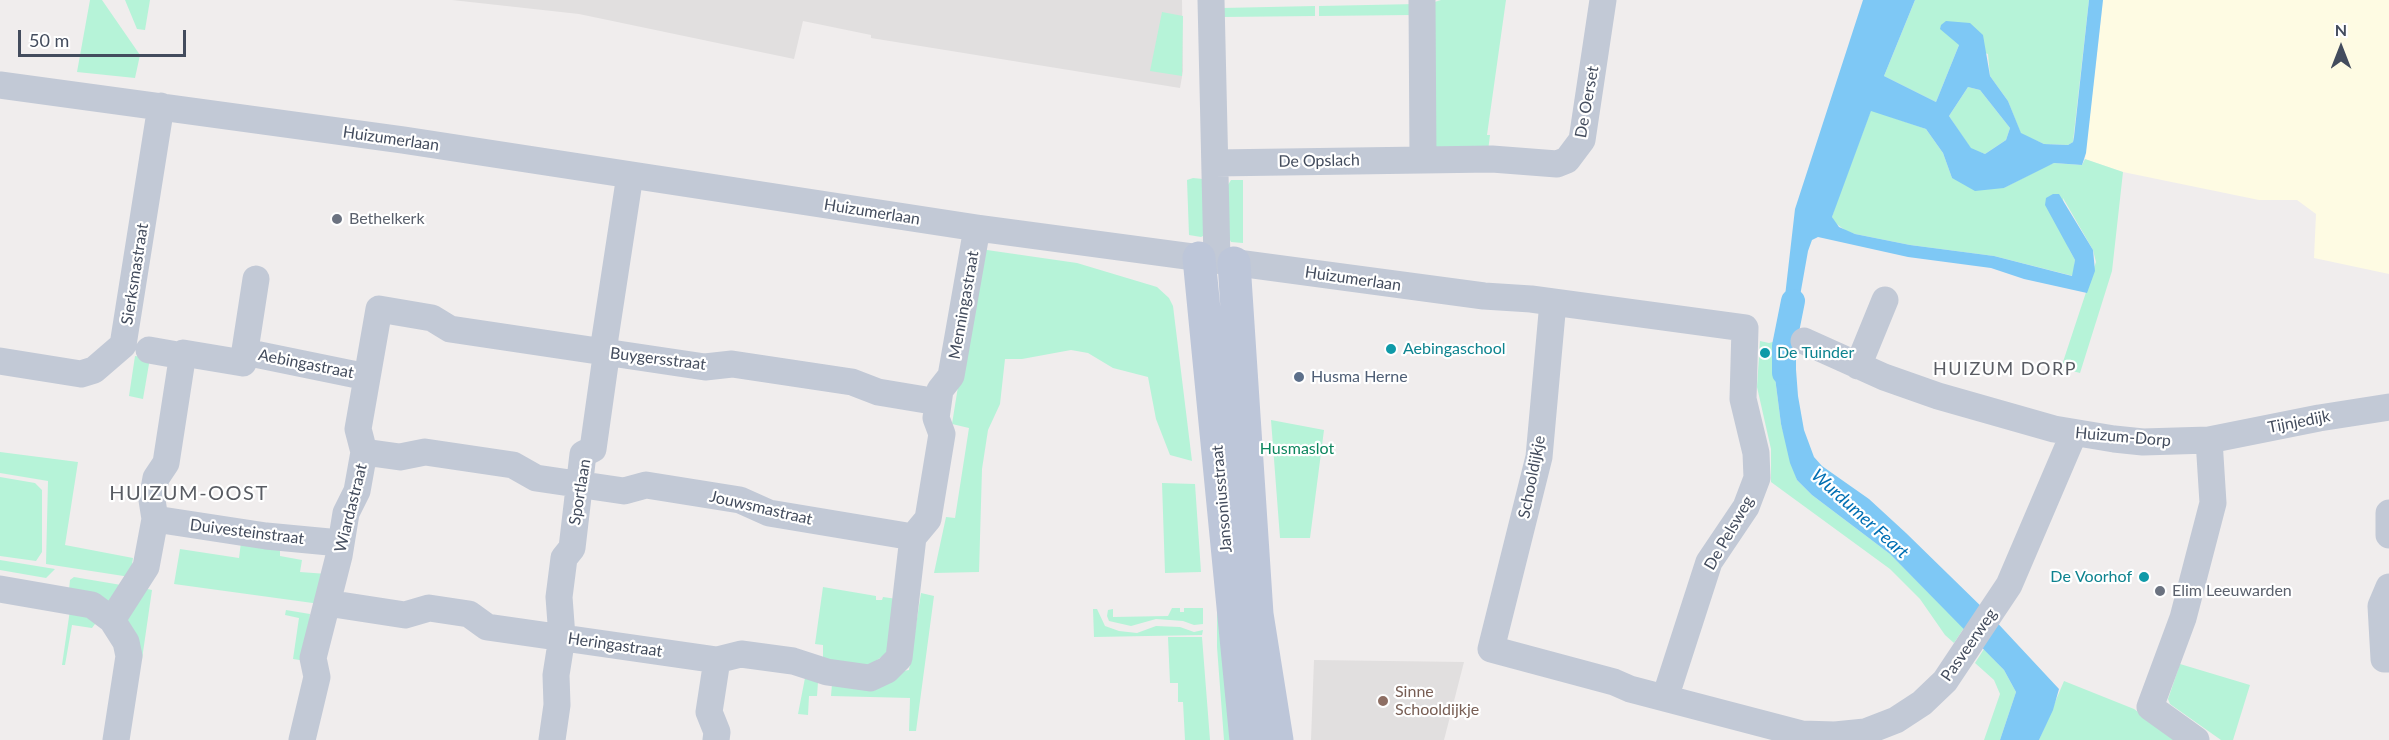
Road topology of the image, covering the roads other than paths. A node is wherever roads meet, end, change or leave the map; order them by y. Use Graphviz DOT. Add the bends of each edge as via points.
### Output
graph roads {
  1 [pos="1211,0"];
  2 [pos="1422,0"];
  3 [pos="1603,0"];
  4 [pos="0,85"];
  5 [pos="161,106"];
  6 [pos="1492,159"];
  7 [pos="1423,160"];
  8 [pos="1215,163"];
  9 [pos="630,175"];
  10 [pos="977,228"];
  11 [pos="1217,260"];
  12 [pos="256,279"];
  13 [pos="1885,300"];
  14 [pos="1552,302"];
  15 [pos="379,309"];
  16 [pos="1745,328"];
  17 [pos="1804,341"];
  18 [pos="149,350"];
  19 [pos="245,352"];
  20 [pos="605,352"];
  21 [pos="183,354"];
  22 [pos="0,361"];
  23 [pos="1858,366"];
  24 [pos="367,376"];
  25 [pos="938,402"];
  26 [pos="2389,407"];
  27 [pos="2074,433"];
  28 [pos="2209,440"];
  29 [pos="364,452"];
  30 [pos="581,485"];
  31 [pos="2389,513"];
  32 [pos="155,519"];
  33 [pos="2389,535"];
  34 [pos="913,537"];
  35 [pos="340,543"];
  36 [pos="2389,586"];
  37 [pos="0,589"];
  38 [pos="327,603"];
  39 [pos="112,620"];
  40 [pos="562,637"];
  41 [pos="1491,649"];
  42 [pos="2389,659"];
  43 [pos="717,660"];
  44 [pos="1665,698"];
  45 [pos="116,740"];
  46 [pos="302,740"];
  47 [pos="552,740"];
  48 [pos="716,740"];
  49 [pos="1246,740"];
  50 [pos="1277,740"];
  51 [pos="2196,740"];
  1 -- 8 [label="street, Jansoniusstraat"];
  2 -- 7 [label="street"];
  3 -- 6 [label="street, De Oerset" via="1582,140 1576,152 1557,164"];
  4 -- 5 [label="street, Huizumerlaan"];
  5 -- 9 [label="street, Huizumerlaan"];
  5 -- 22 [label="street, Sierksmastraat" via="123,345 94,370 81,374"];
  6 -- 7 [label="street, De Opslach"];
  7 -- 8 [label="street, De Opslach"];
  8 -- 11 [label="street, Jansoniusstraat"];
  9 -- 10 [label="street, Huizumerlaan"];
  9 -- 20 [label="street, Sportlaan"];
  10 -- 11 [label="street, Huizumerlaan"];
  10 -- 25 [label="street, Menningastraat" via="951,376 940,390"];
  11 -- 14 [label="street, Huizumerlaan"];
  11 -- 49 [label="street, Jansoniusstraat"];
  11 -- 50 [label="street, Jansoniusstraat" via="1257,614"];
  12 -- 19 [label="street, Aebingastraat"];
  13 -- 23 [label="street"];
  14 -- 16 [label="street, Huizumerlaan"];
  14 -- 41 [label="street, Schooldijkje" via="1539,457"];
  15 -- 20 [label="street, Buygersstraat" via="432,318 450,329"];
  15 -- 24 [label="street, Wiardastraat"];
  16 -- 44 [label="street, De Pelsweg" via="1743,399 1756,453 1757,478 1746,507 1709,562"];
  17 -- 23 [label="street, Huizum-Dorp"];
  18 -- 21 [label="street"];
  19 -- 21 [label="street, Aebingastraat" via="243,363"];
  19 -- 24 [label="street, Aebingastraat"];
  20 -- 25 [label="street, Buygersstraat" via="705,367 732,364 852,382 878,392"];
  20 -- 30 [label="street, Sportlaan" via="593,449 583,454"];
  21 -- 32 [label="street" via="166,463 156,478 152,500"];
  23 -- 27 [label="street, Huizum-Dorp" via="1938,396"];
  24 -- 29 [label="street, Wiardastraat" via="358,429"];
  25 -- 34 [label="street" via="936,418 942,434 928,519"];
  26 -- 28 [label="street, Tijnjedijk"];
  27 -- 28 [label="street, Huizum-Dorp" via="2143,442"];
  27 -- 44 [label="street, Pasveerweg" via="2009,585 1944,681 1922,703 1896,720 1865,732 1802,734"];
  28 -- 51 [label="street" via="2213,503 2183,618 2150,707"];
  29 -- 30 [label="street, Jouwsmastraat" via="400,457 425,452 513,465 536,478"];
  29 -- 35 [label="street, Wiardastraat" via="357,491 346,513"];
  30 -- 34 [label="street, Jouwsmastraat" via="624,491 646,485 740,500 769,513"];
  30 -- 40 [label="street, Sportlaan" via="572,548 564,558 559,597"];
  31 -- 33 [label="street"];
  32 -- 35 [label="street, Duivesteinstraat"];
  32 -- 39 [label="street" via="146,567"];
  34 -- 43 [label="street, Heringastraat" via="899,657 887,670 870,678 741,654"];
  35 -- 38 [label="street, Wiardastraat"];
  36 -- 42 [label="street" via="2381,606 2384,659"];
  37 -- 39 [label="street" via="92,605"];
  38 -- 40 [label="street, Heringastraat" via="405,615 429,608 469,614 487,627"];
  38 -- 46 [label="street, Wiardastraat" via="313,658 317,677"];
  39 -- 45 [label="street" via="126,642 129,656"];
  40 -- 43 [label="street, Heringastraat"];
  40 -- 47 [label="street, Sportlaan"];
  41 -- 44 [label="street, Pasveerweg"];
  43 -- 48 [label="street" via="709,712"];
}
